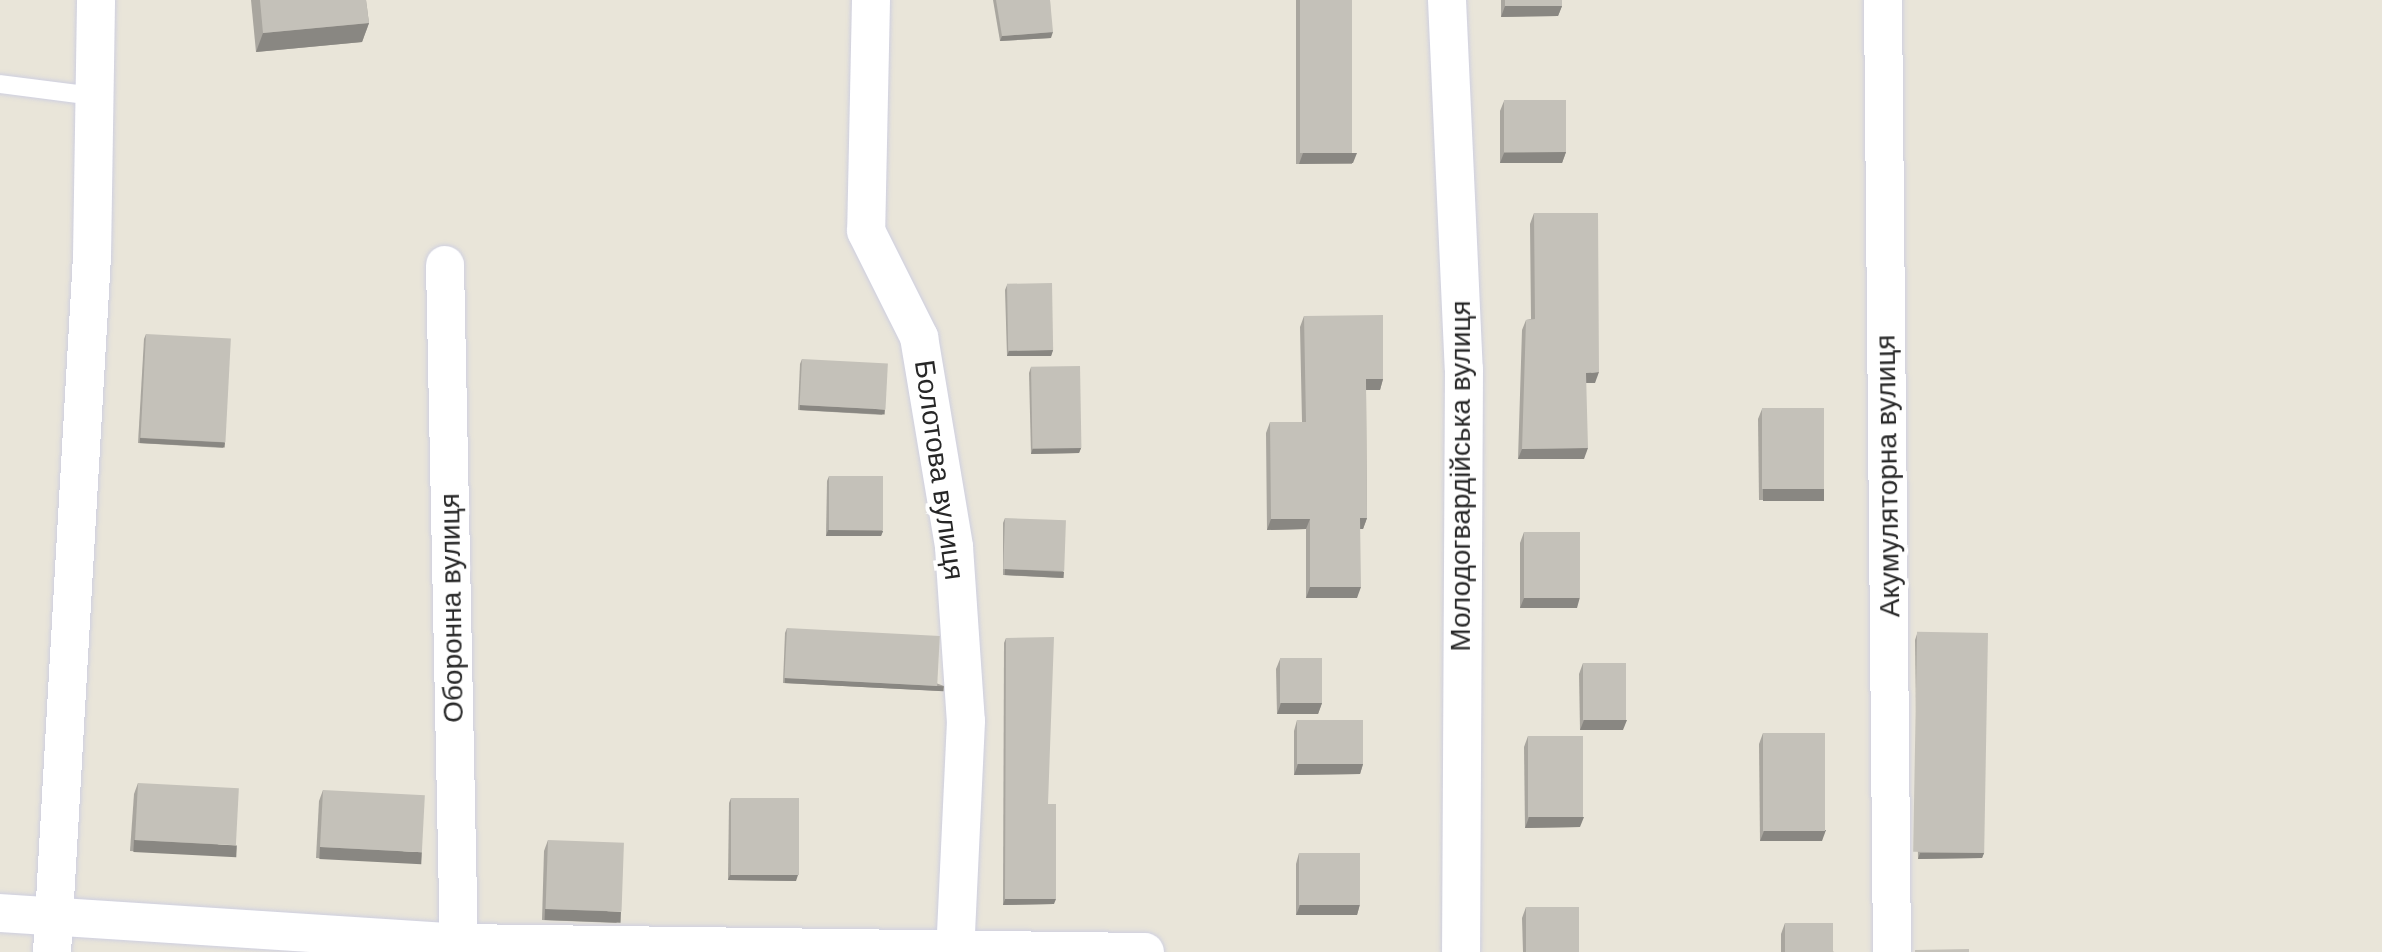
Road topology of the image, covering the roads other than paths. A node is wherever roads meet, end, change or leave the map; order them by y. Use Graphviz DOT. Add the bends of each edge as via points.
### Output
graph roads {
  1 [pos="96,0"];
  2 [pos="871,0"];
  3 [pos="1447,0"];
  4 [pos="1883,0"];
  5 [pos="0,84"];
  6 [pos="94,96"];
  7 [pos="445,265"];
  8 [pos="0,913"];
  9 [pos="52,935"];
  10 [pos="459,948"];
  11 [pos="955,951"];
  12 [pos="1145,952"];
  13 [pos="1461,952"];
  14 [pos="1892,952"];
  1 -- 6 [label="street"];
  2 -- 11 [label="street, Болотова вулиця" via="866,231 919,337 954,547 966,721"];
  3 -- 13 [label="street, Молодогвардійська вулиця" via="1464,369"];
  4 -- 14 [label="street, Акумуляторна вулиця"];
  5 -- 6 [label="lane"];
  6 -- 9 [label="street" via="91,273"];
  7 -- 10 [label="street, Оборонна вулиця"];
  8 -- 9 [label="street"];
  9 -- 10 [label="street"];
  10 -- 11 [label="street"];
  11 -- 12 [label="street"];
}
